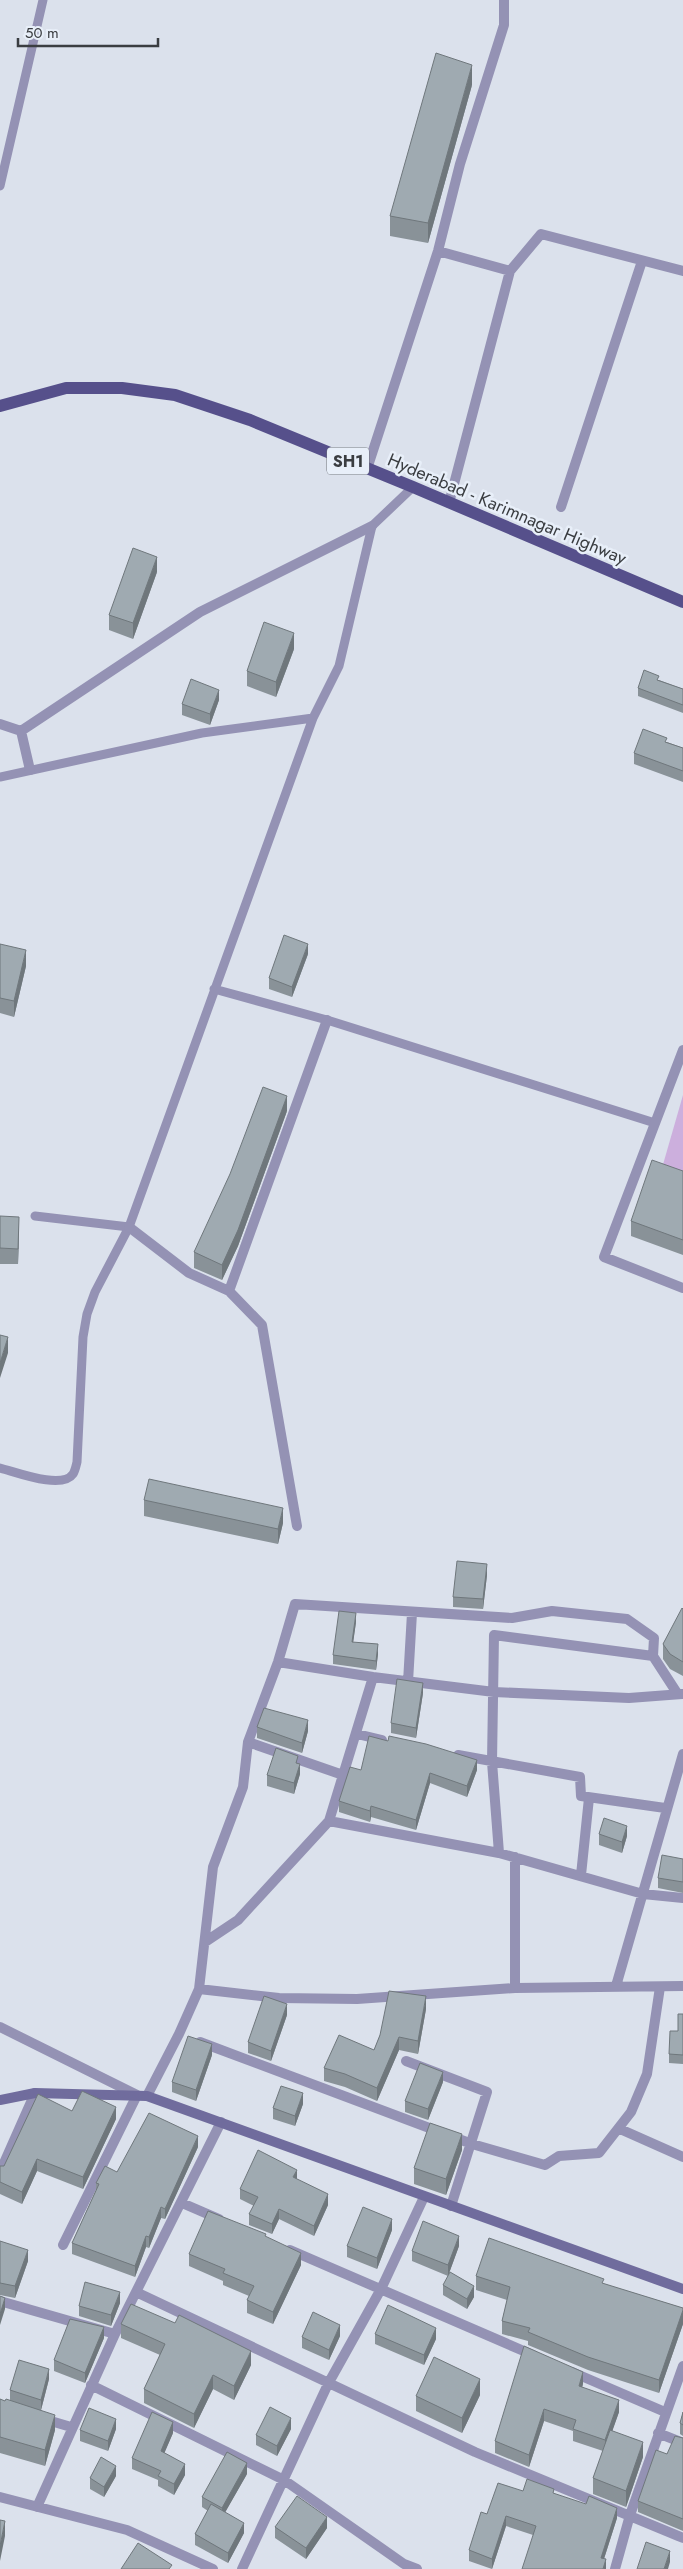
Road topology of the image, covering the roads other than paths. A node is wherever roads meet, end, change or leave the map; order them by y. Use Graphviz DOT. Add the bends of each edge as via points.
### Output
graph roads {
  1 [pos="43,0"];
  2 [pos="504,0"];
  3 [pos="0,186"];
  4 [pos="438,251"];
  5 [pos="642,261"];
  6 [pos="510,271"];
  7 [pos="683,271"];
  8 [pos="0,406"];
  9 [pos="367,469"];
  10 [pos="413,487"];
  11 [pos="449,503"];
  12 [pos="561,507"];
  13 [pos="372,526"];
  14 [pos="683,602"];
  15 [pos="313,718"];
  16 [pos="0,724"];
  17 [pos="21,732"];
  18 [pos="30,770"];
  19 [pos="0,777"];
  20 [pos="214,989"];
  21 [pos="327,1020"];
  22 [pos="683,1050"];
  23 [pos="680,1067"];
  24 [pos="655,1123"];
  25 [pos="35,1216"];
  26 [pos="129,1227"];
  27 [pos="683,1288"];
  28 [pos="229,1291"];
  29 [pos="0,1468"];
  30 [pos="298,1526"];
  31 [pos="412,1613"];
  32 [pos="653,1656"];
  33 [pos="278,1662"];
  34 [pos="373,1677"];
  35 [pos="408,1682"];
  36 [pos="494,1692"];
  37 [pos="680,1694"];
  38 [pos="356,1734"];
  39 [pos="248,1742"];
  40 [pos="395,1742"];
  41 [pos="444,1752"];
  42 [pos="683,1754"];
  43 [pos="492,1762"];
  44 [pos="343,1775"];
  45 [pos="589,1798"];
  46 [pos="665,1808"];
  47 [pos="329,1821"];
  48 [pos="499,1853"];
  49 [pos="515,1857"];
  50 [pos="581,1875"];
  51 [pos="643,1894"];
  52 [pos="683,1898"];
  53 [pos="205,1942"];
  54 [pos="616,1986"];
  55 [pos="683,1986"];
  56 [pos="660,1987"];
  57 [pos="515,1988"];
  58 [pos="199,1989"];
  59 [pos="0,2027"];
  60 [pos="179,2034"];
  61 [pos="406,2061"];
  62 [pos="35,2093"];
  63 [pos="142,2096"];
  64 [pos="0,2100"];
  65 [pos="221,2122"];
  66 [pos="620,2129"];
  67 [pos="472,2144"];
  68 [pos="683,2156"];
  69 [pos="0,2172"];
  70 [pos="424,2196"];
  71 [pos="182,2203"];
  72 [pos="451,2206"];
  73 [pos="233,2226"];
  74 [pos="276,2244"];
  75 [pos="62,2245"];
  76 [pos="381,2289"];
  77 [pos="683,2289"];
  78 [pos="136,2292"];
  79 [pos="0,2301"];
  80 [pos="115,2334"];
  81 [pos="547,2361"];
  82 [pos="683,2366"];
  83 [pos="566,2369"];
  84 [pos="328,2384"];
  85 [pos="91,2385"];
  86 [pos="665,2412"];
  87 [pos="36,2416"];
  88 [pos="71,2427"];
  89 [pos="658,2433"];
  90 [pos="683,2443"];
  91 [pos="284,2480"];
  92 [pos="0,2498"];
  93 [pos="37,2507"];
  94 [pos="630,2515"];
  95 [pos="683,2538"];
  96 [pos="402,2566"];
  97 [pos="213,2569"];
  98 [pos="242,2569"];
  99 [pos="417,2569"];
  100 [pos="614,2569"];
  1 -- 3 [label="lane"];
  2 -- 4 [label="street" via="504,25 460,164"];
  4 -- 6 [label="street"];
  4 -- 9 [label="street"];
  5 -- 6 [label="street" via="541,234"];
  5 -- 7 [label="street"];
  5 -- 12 [label="street"];
  6 -- 11 [label="street"];
  8 -- 9 [label="main road, Hyderabad - Karimnagar Highway / SH1" via="66,388 122,388 175,395 250,420"];
  9 -- 10 [label="main road, Hyderabad - Karimnagar Highway / SH1"];
  10 -- 11 [label="main road, Hyderabad - Karimnagar Highway / SH1"];
  10 -- 13 [label="lane"];
  11 -- 14 [label="main road, Hyderabad - Karimnagar Highway / SH1"];
  13 -- 15 [label="lane" via="339,666"];
  13 -- 17 [label="street" via="200,612"];
  15 -- 18 [label="lane" via="202,733"];
  15 -- 20 [label="lane"];
  16 -- 17 [label="street"];
  17 -- 18 [label="street"];
  18 -- 19 [label="lane"];
  20 -- 21 [label="lane"];
  20 -- 26 [label="lane"];
  21 -- 24 [label="lane"];
  21 -- 28 [label="street"];
  22 -- 23 [label="street"];
  23 -- 24 [label="street"];
  24 -- 27 [label="street" via="604,1257"];
  25 -- 26 [label="lane"];
  26 -- 28 [label="street" via="189,1273"];
  26 -- 29 [label="lane" via="87,1314 77,1462 73,1475 62,1481 49,1480"];
  28 -- 30 [label="street" via="262,1325"];
  31 -- 32 [label="street" via="512,1618 552,1611 627,1620 654,1638"];
  31 -- 33 [label="street" via="295,1604"];
  31 -- 35 [label="street"];
  32 -- 36 [label="street" via="494,1636"];
  32 -- 37 [label="street"];
  33 -- 34 [label="street"];
  33 -- 39 [label="street"];
  34 -- 35 [label="street"];
  34 -- 38 [label="street"];
  35 -- 36 [label="street"];
  36 -- 37 [label="street" via="629,1698"];
  36 -- 43 [label="street"];
  38 -- 40 [label="street"];
  38 -- 44 [label="street"];
  39 -- 44 [label="street"];
  39 -- 53 [label="street" via="244,1787 213,1867"];
  41 -- 43 [label="street"];
  42 -- 46 [label="street"];
  43 -- 45 [label="street" via="580,1778 581,1796"];
  43 -- 48 [label="street"];
  44 -- 47 [label="street"];
  45 -- 46 [label="street"];
  45 -- 50 [label="street"];
  46 -- 51 [label="street"];
  47 -- 48 [label="street"];
  47 -- 53 [label="street" via="238,1920"];
  48 -- 49 [label="street"];
  49 -- 50 [label="street"];
  49 -- 57 [label="street"];
  50 -- 51 [label="street"];
  51 -- 52 [label="street"];
  51 -- 54 [label="street"];
  53 -- 58 [label="street"];
  54 -- 56 [label="street"];
  54 -- 57 [label="street"];
  55 -- 56 [label="street"];
  56 -- 66 [label="street" via="647,2074"];
  57 -- 58 [label="street" via="356,1999 279,1998"];
  58 -- 60 [label="street"];
  59 -- 63 [label="street"];
  60 -- 63 [label="street"];
  60 -- 67 [label="street"];
  61 -- 67 [label="street" via="487,2092"];
  62 -- 63 [label="main road"];
  62 -- 64 [label="main road"];
  62 -- 69 [label="street"];
  63 -- 65 [label="main road"];
  63 -- 75 [label="street"];
  65 -- 70 [label="main road"];
  65 -- 71 [label="street"];
  66 -- 67 [label="street" via="599,2153 559,2156 545,2165"];
  66 -- 68 [label="street"];
  67 -- 72 [label="street"];
  70 -- 72 [label="main road"];
  70 -- 76 [label="street"];
  71 -- 73 [label="street"];
  71 -- 78 [label="street"];
  72 -- 77 [label="main road"];
  74 -- 76 [label="street"];
  76 -- 81 [label="street"];
  76 -- 84 [label="street"];
  78 -- 80 [label="street"];
  78 -- 84 [label="street"];
  79 -- 80 [label="street"];
  80 -- 85 [label="street"];
  82 -- 86 [label="street"];
  83 -- 86 [label="street"];
  84 -- 91 [label="street"];
  84 -- 94 [label="street" via="502,2464"];
  85 -- 88 [label="street"];
  85 -- 91 [label="street"];
  86 -- 89 [label="street"];
  87 -- 88 [label="street"];
  88 -- 93 [label="street"];
  89 -- 90 [label="street"];
  89 -- 94 [label="street"];
  91 -- 96 [label="street"];
  91 -- 98 [label="street"];
  92 -- 93 [label="street"];
  93 -- 97 [label="street" via="127,2530"];
  94 -- 95 [label="street"];
  94 -- 100 [label="street"];
  96 -- 99 [label="street"];
}
